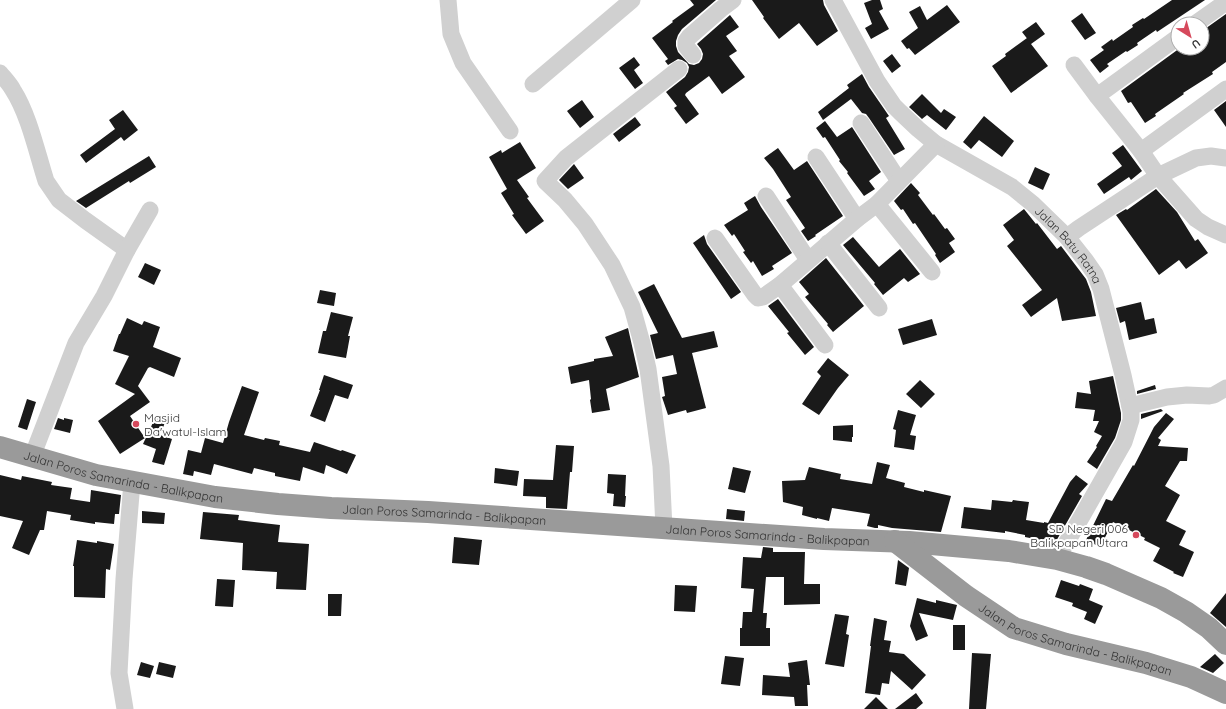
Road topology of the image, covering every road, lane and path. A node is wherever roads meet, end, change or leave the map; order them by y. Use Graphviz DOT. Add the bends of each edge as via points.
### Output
graph roads {
  1 [pos="448,0"];
  2 [pos="632,0"];
  3 [pos="733,0"];
  4 [pos="833,0"];
  5 [pos="1226,2"];
  6 [pos="1206,16"];
  7 [pos="1170,43"];
  8 [pos="693,55"];
  9 [pos="1074,65"];
  10 [pos="679,69"];
  11 [pos="0,73"];
  12 [pos="533,84"];
  13 [pos="1226,89"];
  14 [pos="1098,96"];
  15 [pos="861,123"];
  16 [pos="510,131"];
  17 [pos="936,144"];
  18 [pos="1141,151"];
  19 [pos="816,157"];
  20 [pos="1226,158"];
  21 [pos="1158,176"];
  22 [pos="899,181"];
  23 [pos="766,196"];
  24 [pos="877,204"];
  25 [pos="150,210"];
  26 [pos="857,219"];
  27 [pos="1226,235"];
  28 [pos="1067,237"];
  29 [pos="715,238"];
  30 [pos="828,243"];
  31 [pos="126,250"];
  32 [pos="808,260"];
  33 [pos="932,272"];
  34 [pos="780,285"];
  35 [pos="879,308"];
  36 [pos="825,345"];
  37 [pos="1226,388"];
  38 [pos="1130,406"];
  39 [pos="0,447"];
  40 [pos="32,457"];
  41 [pos="132,482"];
  42 [pos="664,528"];
  43 [pos="895,541"];
  44 [pos="1057,559"];
  45 [pos="1226,644"];
  46 [pos="1226,693"];
  47 [pos="125,709"];
  1 -- 16 [label="street" via="451,34 463,63"];
  2 -- 12 [label="street"];
  3 -- 8 [label="street" via="686,41 686,46"];
  4 -- 17 [label="street, Jalan Batu Ratna" via="891,102"];
  5 -- 6 [label="street"];
  7 -- 14 [label="street"];
  9 -- 14 [label="street"];
  10 -- 42 [label="street" via="566,158 544,181 565,200 585,224 612,265 632,307 648,369 661,466"];
  11 -- 31 [label="street" via="17,97 49,186 59,200"];
  13 -- 18 [label="street"];
  14 -- 18 [label="street"];
  15 -- 22 [label="street"];
  17 -- 22 [label="street"];
  17 -- 28 [label="street, Jalan Batu Ratna" via="1012,187"];
  18 -- 21 [label="street"];
  19 -- 26 [label="street"];
  20 -- 21 [label="street" via="1196,158"];
  21 -- 27 [label="street" via="1196,219"];
  21 -- 28 [label="street"];
  22 -- 24 [label="street"];
  23 -- 32 [label="street"];
  24 -- 26 [label="street"];
  24 -- 33 [label="street"];
  25 -- 31 [label="street"];
  26 -- 30 [label="street"];
  28 -- 38 [label="street, Jalan Batu Ratna" via="1095,274 1099,284"];
  29 -- 34 [label="street" via="755,296 763,297"];
  30 -- 32 [label="street"];
  30 -- 35 [label="street"];
  31 -- 40 [label="street" via="104,296 76,343"];
  32 -- 34 [label="street"];
  34 -- 36 [label="street"];
  37 -- 38 [label="street" via="1209,396 1166,397"];
  38 -- 44 [label="street, Jalan Batu Ratna" via="1131,420 1124,442"];
  39 -- 40 [label="highway, Jalan Poros Samarinda - Balikpapan"];
  40 -- 41 [label="highway, Jalan Poros Samarinda - Balikpapan"];
  41 -- 42 [label="highway, Jalan Poros Samarinda - Balikpapan" via="215,497 278,504"];
  41 -- 47 [label="street" via="120,673"];
  42 -- 43 [label="highway, Jalan Poros Samarinda - Balikpapan"];
  43 -- 44 [label="highway, Jalan Poros Samarinda - Balikpapan" via="1009,551"];
  43 -- 46 [label="highway, Jalan Poros Samarinda - Balikpapan" via="966,596 1014,628 1066,644 1146,663 1191,677"];
  44 -- 45 [label="highway, Jalan Poros Samarinda - Balikpapan" via="1106,574 1161,598 1203,624"];
}
